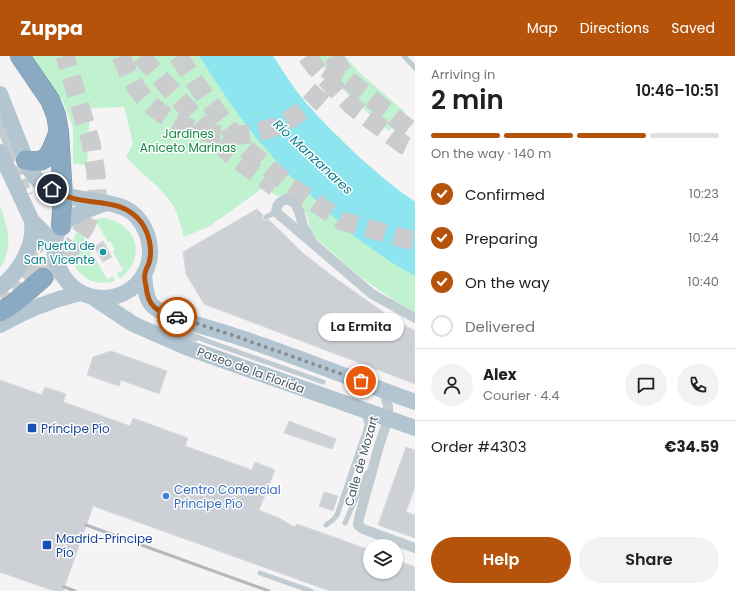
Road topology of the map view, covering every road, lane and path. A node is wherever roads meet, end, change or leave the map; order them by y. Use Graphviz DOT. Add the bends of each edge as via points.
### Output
graph roads {
  1 [pos="20,56"];
  2 [pos="404,56"];
  3 [pos="415,68"];
  4 [pos="0,94"];
  5 [pos="0,122"];
  6 [pos="59,132"];
  7 [pos="12,155"];
  8 [pos="63,196"];
  9 [pos="106,203"];
  10 [pos="276,212"];
  11 [pos="266,217"];
  12 [pos="32,221"];
  13 [pos="58,234"];
  14 [pos="313,244"];
  15 [pos="34,269"];
  16 [pos="144,274"];
  17 [pos="0,287"];
  18 [pos="87,295"];
  19 [pos="0,301"];
  20 [pos="152,306"];
  21 [pos="0,312"];
  22 [pos="415,318"];
  23 [pos="0,325"];
  24 [pos="146,328"];
  25 [pos="207,341"];
  26 [pos="322,382"];
  27 [pos="384,391"];
  28 [pos="415,402"];
  29 [pos="363,410"];
  30 [pos="388,418"];
  31 [pos="415,428"];
  32 [pos="379,446"];
  33 [pos="345,523"];
  34 [pos="326,525"];
  35 [pos="415,548"];
  36 [pos="260,573"];
  37 [pos="311,591"];
  1 -- 6 [label="highway" via="50,100"];
  2 -- 3 [label="lane"];
  4 -- 7 [label="main road"];
  5 -- 7 [label="street"];
  6 -- 7 [label="highway" via="50,154 45,159 34,163"];
  6 -- 8 [label="highway"];
  7 -- 8 [label="main road" via="41,183"];
  7 -- 12 [label="main road"];
  8 -- 9 [label="main road"];
  8 -- 13 [label="highway"];
  9 -- 13 [label="main road" via="73,217"];
  9 -- 16 [label="main road" via="120,206 136,216 148,235 150,253"];
  10 -- 11 [label="lane"];
  10 -- 14 [label="street"];
  10 -- 14 [label="street" via="279,202 286,199 294,202"];
  12 -- 13 [label="main road"];
  12 -- 15 [label="main road"];
  13 -- 15 [label="main road"];
  13 -- 18 [label="main road" via="56,256 62,274 72,287"];
  14 -- 22 [label="street" via="372,294"];
  15 -- 17 [label="main road" via="20,265"];
  15 -- 19 [label="highway" via="18,287"];
  15 -- 21 [label="highway" via="14,304"];
  16 -- 18 [label="main road" via="137,284 117,296 106,298"];
  16 -- 20 [label="main road" via="146,293"];
  18 -- 23 [label="main road" via="61,298"];
  18 -- 24 [label="main road, Paseo de la Florida" via="133,324"];
  20 -- 25 [label="lane" via="160,318 174,327"];
  20 -- 27 [label="main road" via="163,313 349,376"];
  24 -- 25 [label="lane"];
  24 -- 29 [label="main road, Paseo de la Florida" via="188,348"];
  25 -- 26 [label="lane"];
  27 -- 28 [label="main road"];
  27 -- 30 [label="street, Calle de Mozart"];
  29 -- 30 [label="main road, Paseo de la Florida"];
  29 -- 34 [label="lane" via="367,424 365,432 337,515"];
  30 -- 31 [label="main road, Paseo de la Florida"];
  30 -- 32 [label="street, Calle de Mozart"];
  32 -- 33 [label="lane"];
  32 -- 35 [label="street, Calle de Mozart" via="358,525"];
  36 -- 37 [label="lane"];
}
